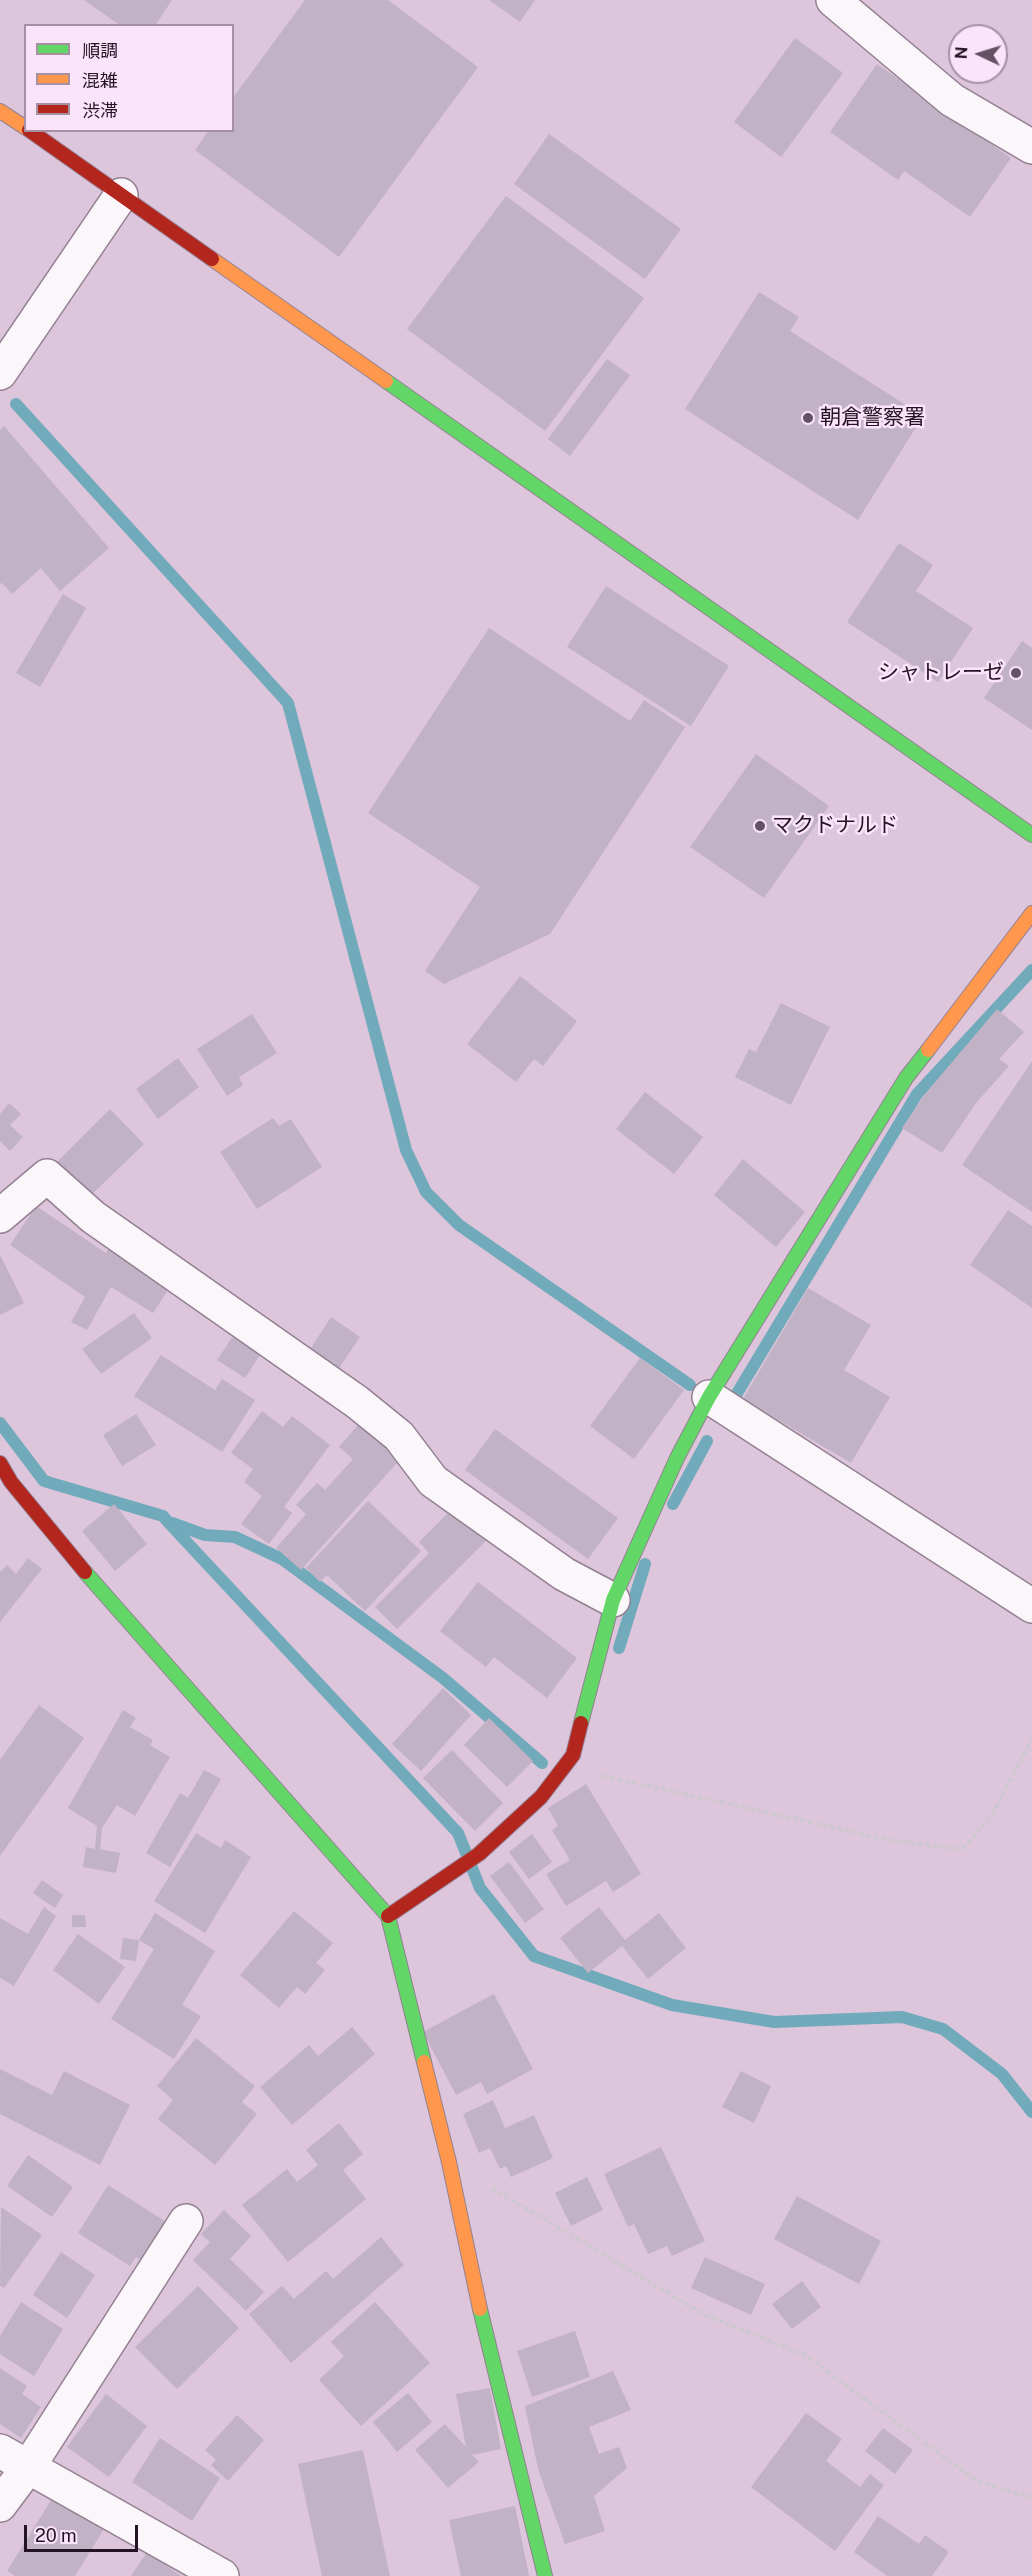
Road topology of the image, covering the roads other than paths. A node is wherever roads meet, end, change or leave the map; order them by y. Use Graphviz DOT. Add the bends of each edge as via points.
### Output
graph roads {
  1 [pos="833,0"];
  2 [pos="0,111"];
  3 [pos="24,127"];
  4 [pos="31,132"];
  5 [pos="1032,147"];
  6 [pos="122,195"];
  7 [pos="0,373"];
  8 [pos="1032,835"];
  9 [pos="1032,913"];
  10 [pos="0,1216"];
  11 [pos="709,1397"];
  12 [pos="0,1463"];
  13 [pos="613,1600"];
  14 [pos="1032,1606"];
  15 [pos="388,1916"];
  16 [pos="186,2221"];
  17 [pos="0,2451"];
  18 [pos="29,2466"];
  19 [pos="0,2505"];
  20 [pos="222,2576"];
  21 [pos="545,2576"];
  1 -- 5 [label="street" via="952,100"];
  2 -- 3 [label="street"];
  4 -- 6 [label="street"];
  6 -- 7 [label="street"];
  6 -- 8 [label="street"];
  9 -- 11 [label="street" via="906,1078"];
  10 -- 13 [label="street" via="46,1176 93,1217 357,1402 399,1436 433,1481 564,1574"];
  11 -- 13 [label="street" via="676,1458"];
  11 -- 14 [label="street"];
  12 -- 15 [label="street" via="77,1563"];
  13 -- 15 [label="street" via="573,1755 541,1797 479,1854"];
  15 -- 21 [label="street"];
  16 -- 18 [label="street"];
  17 -- 18 [label="street"];
  18 -- 19 [label="street"];
  18 -- 20 [label="street"];
}
